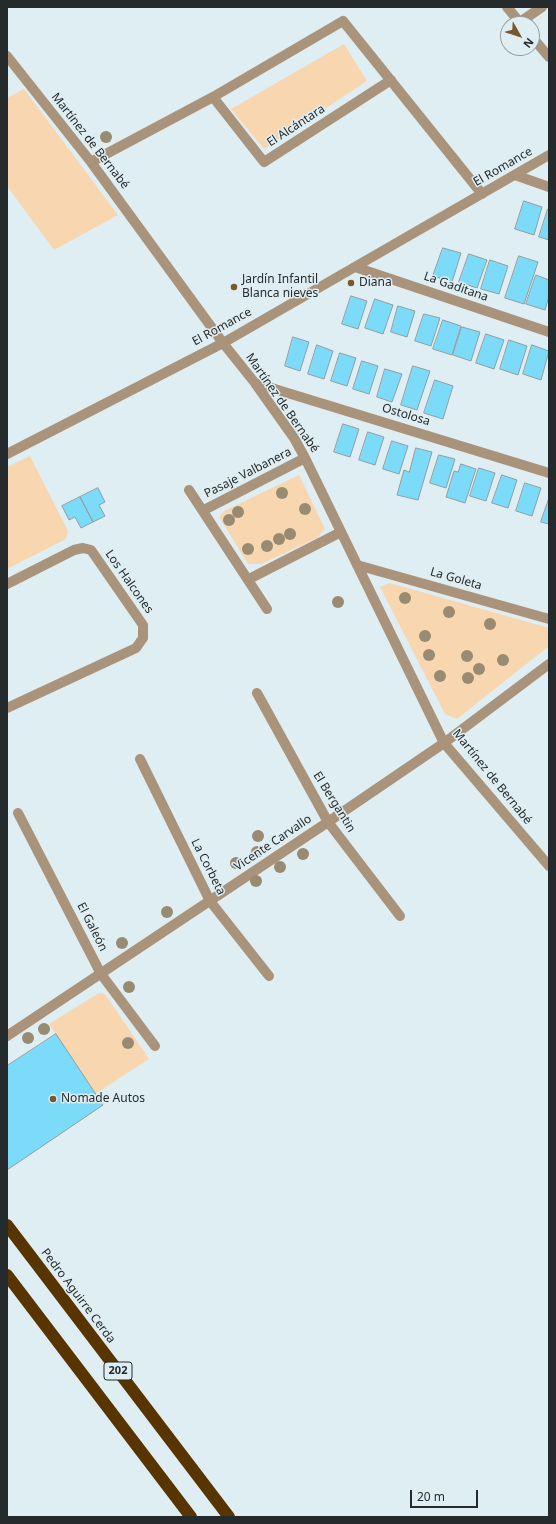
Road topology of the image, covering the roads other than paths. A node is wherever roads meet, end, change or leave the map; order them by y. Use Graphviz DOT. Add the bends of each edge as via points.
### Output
graph roads {
  1 [pos="507,7"];
  2 [pos="542,7"];
  3 [pos="514,16"];
  4 [pos="530,16"];
  5 [pos="540,46"];
  6 [pos="7,56"];
  7 [pos="549,57"];
  8 [pos="391,80"];
  9 [pos="213,97"];
  10 [pos="549,155"];
  11 [pos="91,162"];
  12 [pos="515,175"];
  13 [pos="549,186"];
  14 [pos="482,194"];
  15 [pos="355,267"];
  16 [pos="549,332"];
  17 [pos="223,342"];
  18 [pos="255,383"];
  19 [pos="7,454"];
  20 [pos="305,458"];
  21 [pos="549,473"];
  22 [pos="189,490"];
  23 [pos="204,510"];
  24 [pos="341,532"];
  25 [pos="357,564"];
  26 [pos="249,579"];
  27 [pos="7,584"];
  28 [pos="267,609"];
  29 [pos="549,619"];
  30 [pos="549,664"];
  31 [pos="257,693"];
  32 [pos="7,708"];
  33 [pos="444,743"];
  34 [pos="140,759"];
  35 [pos="18,812"];
  36 [pos="328,822"];
  37 [pos="549,866"];
  38 [pos="210,901"];
  39 [pos="400,916"];
  40 [pos="101,974"];
  41 [pos="269,976"];
  42 [pos="7,1036"];
  43 [pos="155,1046"];
  44 [pos="7,1225"];
  45 [pos="7,1275"];
  46 [pos="191,1517"];
  47 [pos="228,1517"];
  1 -- 3 [label="street"];
  2 -- 4 [label="street"];
  5 -- 7 [label="street"];
  6 -- 11 [label="street, Martínez de Bernabé"];
  8 -- 9 [label="street" via="343,21"];
  8 -- 9 [label="street, El Alcántara" via="264,162"];
  8 -- 14 [label="street"];
  9 -- 11 [label="street"];
  10 -- 12 [label="street, El Romance"];
  11 -- 17 [label="street, Martínez de Bernabé"];
  12 -- 13 [label="street"];
  12 -- 14 [label="street, El Romance"];
  14 -- 15 [label="street, El Romance"];
  15 -- 16 [label="street, La Gaditana"];
  15 -- 17 [label="street, El Romance"];
  17 -- 18 [label="street, Martínez de Bernabé"];
  17 -- 19 [label="street, El Romance"];
  18 -- 20 [label="street, Martínez de Bernabé"];
  18 -- 21 [label="street, Ostolosa"];
  20 -- 23 [label="street, Pasaje Valbanera"];
  20 -- 24 [label="street, Martínez de Bernabé"];
  22 -- 23 [label="street, Pasaje Valbanera"];
  23 -- 26 [label="street, Pasaje Valbanera"];
  24 -- 25 [label="street, Martínez de Bernabé"];
  24 -- 26 [label="street"];
  25 -- 29 [label="street, La Goleta"];
  25 -- 33 [label="street, Martínez de Bernabé"];
  26 -- 28 [label="street, Pasaje Valbanera"];
  27 -- 32 [label="street, Los Halcones" via="74,550 91,550 144,625 143,638 136,648"];
  30 -- 33 [label="street, Vicente Carvallo"];
  31 -- 36 [label="street, El Bergantin"];
  33 -- 36 [label="street, Vicente Carvallo"];
  33 -- 37 [label="street, Martínez de Bernabé"];
  34 -- 38 [label="street, La Corbeta"];
  35 -- 40 [label="street, El Galeón"];
  36 -- 38 [label="street, Vicente Carvallo"];
  36 -- 39 [label="street, El Bergantin"];
  38 -- 40 [label="street, Vicente Carvallo"];
  38 -- 41 [label="street, La Corbeta"];
  40 -- 42 [label="street, Vicente Carvallo"];
  40 -- 43 [label="street, El Galeón"];
  44 -- 47 [label="highway, Pedro Aguirre Cerda / 202"];
  45 -- 46 [label="highway, 202"];
}
